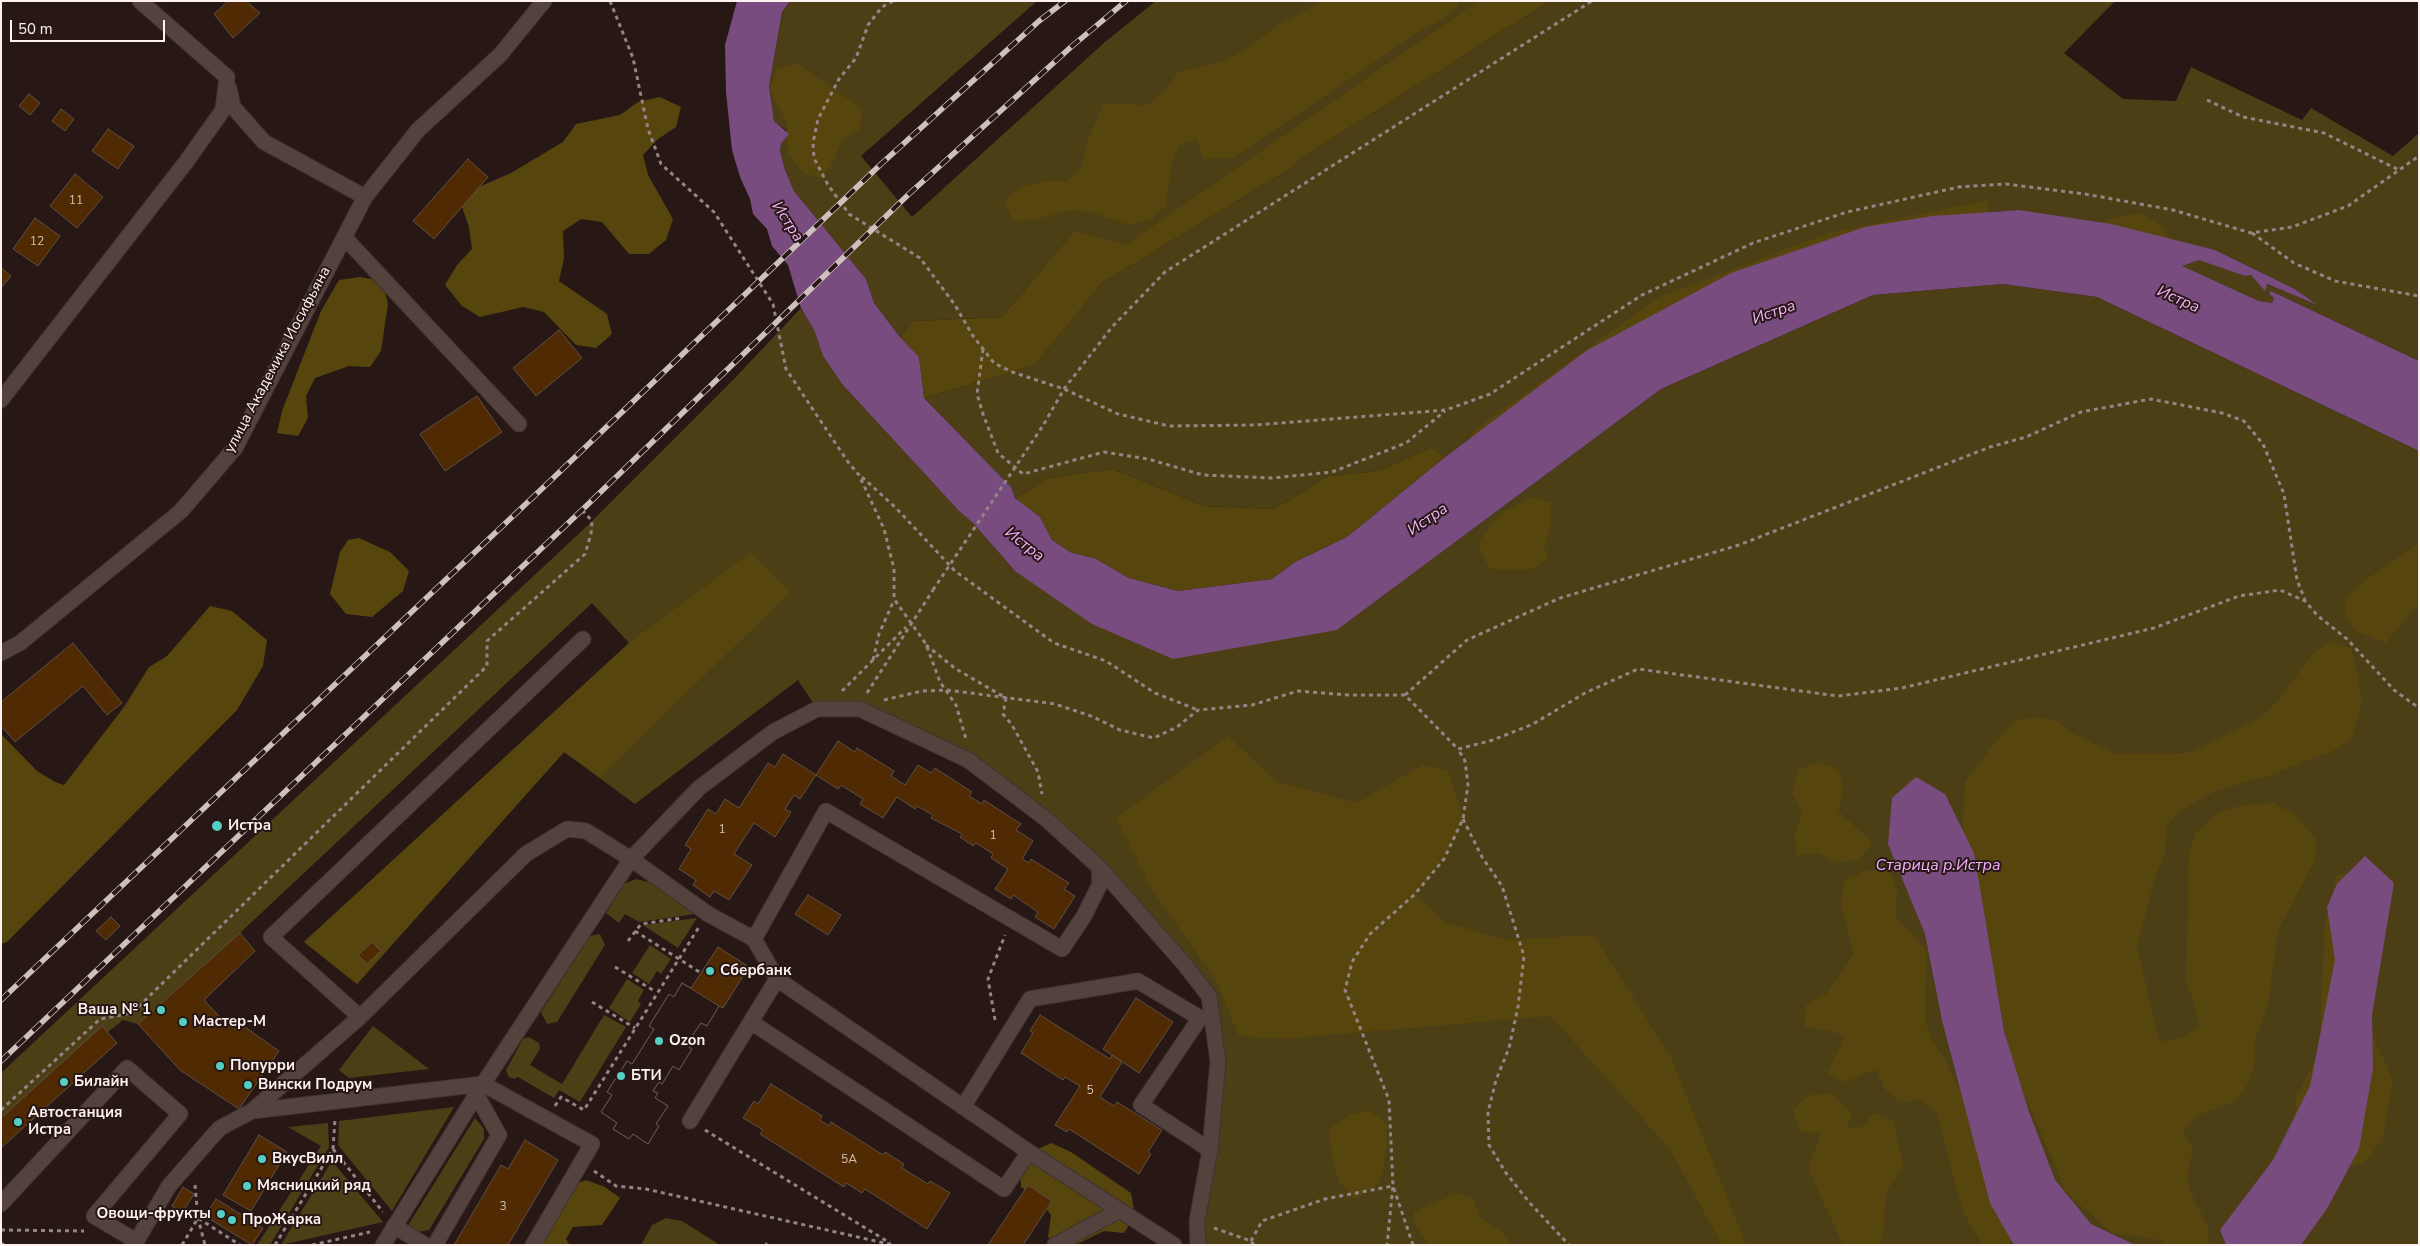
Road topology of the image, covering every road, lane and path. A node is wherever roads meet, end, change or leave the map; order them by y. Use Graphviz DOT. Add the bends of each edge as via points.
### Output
graph roads {
  1 [pos="140,1"];
  2 [pos="544,1"];
  3 [pos="610,1"];
  4 [pos="893,1"];
  5 [pos="1592,1"];
  6 [pos="227,77"];
  7 [pos="2207,100"];
  8 [pos="2419,156"];
  9 [pos="2399,170"];
  10 [pos="365,197"];
  11 [pos="2251,233"];
  12 [pos="344,237"];
  13 [pos="2419,296"];
  14 [pos="982,349"];
  15 [pos="1064,389"];
  16 [pos="1,400"];
  17 [pos="1446,410"];
  18 [pos="519,424"];
  19 [pos="859,474"];
  20 [pos="582,510"];
  21 [pos="894,599"];
  22 [pos="2305,601"];
  23 [pos="910,623"];
  24 [pos="583,639"];
  25 [pos="926,644"];
  26 [pos="1,653"];
  27 [pos="873,660"];
  28 [pos="947,690"];
  29 [pos="1406,695"];
  30 [pos="1006,698"];
  31 [pos="2419,708"];
  32 [pos="817,709"];
  33 [pos="860,709"];
  34 [pos="1198,710"];
  35 [pos="1458,749"];
  36 [pos="968,760"];
  37 [pos="1046,819"];
  38 [pos="1463,819"];
  39 [pos="631,859"];
  40 [pos="1099,867"];
  41 [pos="708,914"];
  42 [pos="1012,919"];
  43 [pos="635,931"];
  44 [pos="754,939"];
  45 [pos="628,941"];
  46 [pos="679,958"];
  47 [pos="615,967"];
  48 [pos="701,973"];
  49 [pos="777,979"];
  50 [pos="656,992"];
  51 [pos="1209,996"];
  52 [pos="592,1002"];
  53 [pos="360,1017"];
  54 [pos="1200,1018"];
  55 [pos="751,1022"];
  56 [pos="635,1028"];
  57 [pos="1000,1047"];
  58 [pos="479,1089"];
  59 [pos="561,1097"];
  60 [pos="963,1107"];
  61 [pos="1,1110"];
  62 [pos="252,1111"];
  63 [pos="336,1111"];
  64 [pos="690,1121"];
  65 [pos="333,1149"];
  66 [pos="1210,1150"];
  67 [pos="1029,1152"];
  68 [pos="582,1163"];
  69 [pos="196,1186"];
  70 [pos="1393,1186"];
  71 [pos="1,1204"];
  72 [pos="1120,1210"];
  73 [pos="198,1218"];
  74 [pos="1197,1222"];
  75 [pos="394,1226"];
  76 [pos="1,1230"];
  77 [pos="89,1231"];
  78 [pos="1251,1241"];
  79 [pos="1,1243"];
  80 [pos="135,1243"];
  81 [pos="4,1245"];
  82 [pos="182,1245"];
  83 [pos="205,1245"];
  84 [pos="240,1245"];
  85 [pos="275,1245"];
  86 [pos="312,1245"];
  87 [pos="383,1245"];
  88 [pos="426,1245"];
  89 [pos="435,1245"];
  90 [pos="533,1245"];
  91 [pos="893,1245"];
  92 [pos="1055,1245"];
  93 [pos="1174,1245"];
  94 [pos="1198,1245"];
  95 [pos="1254,1245"];
  96 [pos="1387,1245"];
  97 [pos="1413,1245"];
  98 [pos="1569,1245"];
  1 -- 6 [label="street"];
  2 -- 10 [label="street, улица Академика Иосифьяна" via="500,55 418,130"];
  3 -- 19 [label="path" via="632,58 648,129 661,164 714,212 746,260 773,304 786,369"];
  4 -- 14 [label="path" via="882,7 868,25 856,58 825,102 813,143 814,158 849,214 920,258 955,304"];
  5 -- 15 [label="path" via="1165,272 1112,327"];
  6 -- 10 [label="street" via="233,107 264,142"];
  6 -- 16 [label="street" via="223,110"];
  7 -- 9 [label="path" via="2243,117 2324,133"];
  8 -- 9 [label="path"];
  9 -- 11 [label="path" via="2348,206 2292,227"];
  10 -- 12 [label="street, улица Академика Иосифьяна"];
  11 -- 13 [label="path" via="2294,263 2335,281"];
  11 -- 17 [label="path" via="2173,210 2085,194 2006,184 1949,189 1847,212 1753,243 1642,295 1490,394"];
  12 -- 18 [label="street"];
  12 -- 26 [label="street, улица Академика Иосифьяна" via="235,448 181,511 20,643"];
  14 -- 15 [label="path" via="994,363 1012,372"];
  14 -- 17 [label="path" via="977,394 983,414 998,453 1023,474 1104,452 1148,459 1203,475 1272,478 1332,472 1406,442"];
  15 -- 17 [label="path" via="1118,414 1169,426 1255,425"];
  15 -- 23 [label="path, bridge" via="1044,424"];
  19 -- 21 [label="path" via="884,528 894,569"];
  19 -- 34 [label="path" via="955,571 1054,643 1106,661 1155,693"];
  20 -- 61 [label="path" via="592,521 585,554 487,641 487,666 132,1014 100,1019"];
  21 -- 23 [label="path"];
  21 -- 27 [label="path" via="879,634"];
  22 -- 29 [label="path" via="2297,580 2284,494 2263,444 2244,420 2151,399 2081,412 2026,437 1990,447 1739,546 1560,598 1467,640"];
  22 -- 31 [label="path" via="2318,616 2348,639 2394,690"];
  22 -- 35 [label="path" via="2280,590 2239,596 2154,628 1902,688 1838,696 1638,669 1585,693 1533,724 1493,740"];
  23 -- 25 [label="path"];
  23 -- 27 [label="path"];
  23 -- 33 [label="path"];
  24 -- 53 [label="street" via="271,937"];
  25 -- 28 [label="path" via="940,682"];
  25 -- 30 [label="path" via="956,669"];
  27 -- 32 [label="path" via="845,689"];
  28 -- 30 [label="path"];
  28 -- 33 [label="path" via="922,691 875,702"];
  28 -- 36 [label="path" via="965,730"];
  29 -- 34 [label="path" via="1348,695 1298,690 1252,705"];
  29 -- 35 [label="path"];
  30 -- 34 [label="path" via="1055,704 1120,730 1154,738 1177,727"];
  30 -- 37 [label="path" via="1003,714 1038,772"];
  32 -- 33 [label="street"];
  32 -- 39 [label="street" via="773,732 699,788"];
  33 -- 36 [label="street"];
  35 -- 38 [label="path" via="1465,761 1468,785"];
  36 -- 37 [label="street"];
  37 -- 40 [label="street"];
  38 -- 70 [label="path" via="1444,860 1415,894 1370,934 1352,962 1345,990 1389,1100"];
  38 -- 98 [label="path" via="1482,858 1502,886 1524,956 1509,1048 1488,1112 1489,1145 1523,1195"];
  39 -- 41 [label="street"];
  39 -- 53 [label="street" via="586,831 567,829 526,854"];
  39 -- 58 [label="street"];
  40 -- 42 [label="street" via="1100,884 1062,949"];
  40 -- 51 [label="street"];
  41 -- 43 [label="path" via="641,924"];
  41 -- 44 [label="street"];
  41 -- 46 [label="path"];
  42 -- 44 [label="street" via="826,811"];
  42 -- 57 [label="path" via="988,979"];
  43 -- 45 [label="path"];
  43 -- 46 [label="path"];
  44 -- 49 [label="street"];
  46 -- 48 [label="path"];
  46 -- 50 [label="path"];
  47 -- 50 [label="path"];
  49 -- 55 [label="street"];
  49 -- 60 [label="street"];
  50 -- 56 [label="path"];
  51 -- 54 [label="street"];
  51 -- 66 [label="street" via="1218,1061"];
  52 -- 56 [label="path"];
  53 -- 62 [label="street"];
  54 -- 57 [label="street" via="1138,982 1030,999"];
  54 -- 66 [label="street" via="1141,1105"];
  55 -- 64 [label="street"];
  55 -- 67 [label="street" via="1004,1189"];
  56 -- 59 [label="path" via="584,1110"];
  57 -- 60 [label="street"];
  58 -- 62 [label="street"];
  58 -- 68 [label="street" via="592,1144"];
  58 -- 75 [label="street"];
  58 -- 89 [label="street" via="499,1135"];
  60 -- 67 [label="street"];
  62 -- 80 [label="street" via="220,1128 210,1139 169,1186"];
  63 -- 65 [label="path"];
  64 -- 91 [label="path"];
  65 -- 75 [label="path"];
  65 -- 85 [label="path"];
  66 -- 74 [label="street"];
  67 -- 72 [label="street"];
  68 -- 90 [label="street"];
  68 -- 91 [label="path" via="616,1186 646,1188"];
  69 -- 73 [label="path"];
  70 -- 78 [label="path" via="1325,1199 1262,1221"];
  70 -- 96 [label="path"];
  70 -- 97 [label="path"];
  71 -- 80 [label="street" via="127,1068 180,1114 94,1216"];
  72 -- 92 [label="street"];
  72 -- 93 [label="street"];
  73 -- 82 [label="path"];
  73 -- 83 [label="path"];
  73 -- 84 [label="path"];
  74 -- 78 [label="path"];
  74 -- 94 [label="street"];
  75 -- 86 [label="path"];
  75 -- 87 [label="street"];
  75 -- 88 [label="street"];
  76 -- 77 [label="path"];
  78 -- 95 [label="path"];
  79 -- 81 [label="path"];
}
